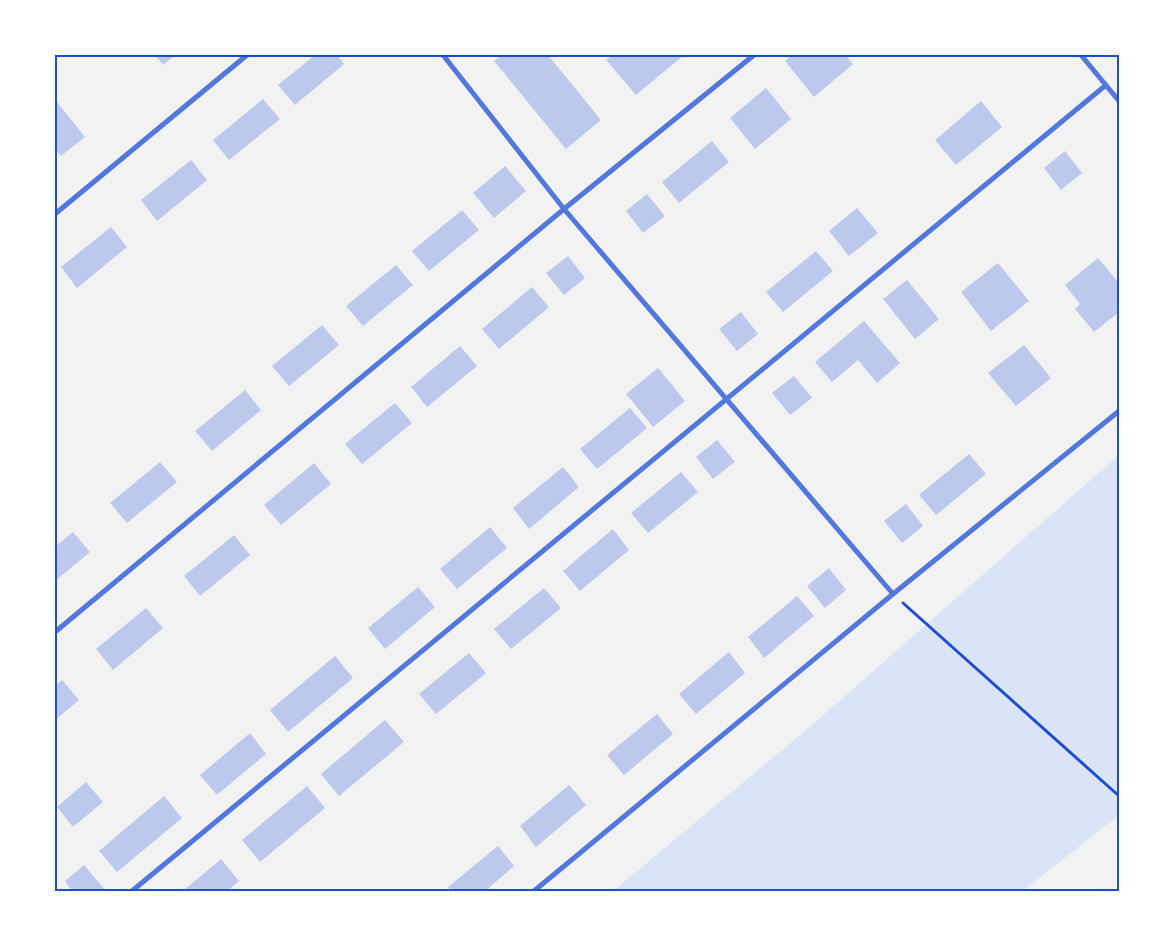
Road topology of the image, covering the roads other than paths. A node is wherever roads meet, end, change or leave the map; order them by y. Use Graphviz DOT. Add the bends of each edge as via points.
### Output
graph roads {
  1 [pos="247,55"];
  2 [pos="443,55"];
  3 [pos="754,55"];
  4 [pos="1081,55"];
  5 [pos="1106,86"];
  6 [pos="1119,101"];
  7 [pos="564,209"];
  8 [pos="55,214"];
  9 [pos="726,399"];
  10 [pos="1119,411"];
  11 [pos="894,594"];
  12 [pos="55,632"];
  13 [pos="132,891"];
  14 [pos="534,891"];
  1 -- 8 [label="street"];
  2 -- 7 [label="street"];
  3 -- 7 [label="street"];
  4 -- 5 [label="street"];
  5 -- 6 [label="street"];
  5 -- 9 [label="street"];
  7 -- 9 [label="street"];
  7 -- 12 [label="street"];
  9 -- 11 [label="street"];
  9 -- 13 [label="street"];
  10 -- 11 [label="street"];
  11 -- 14 [label="street"];
}
